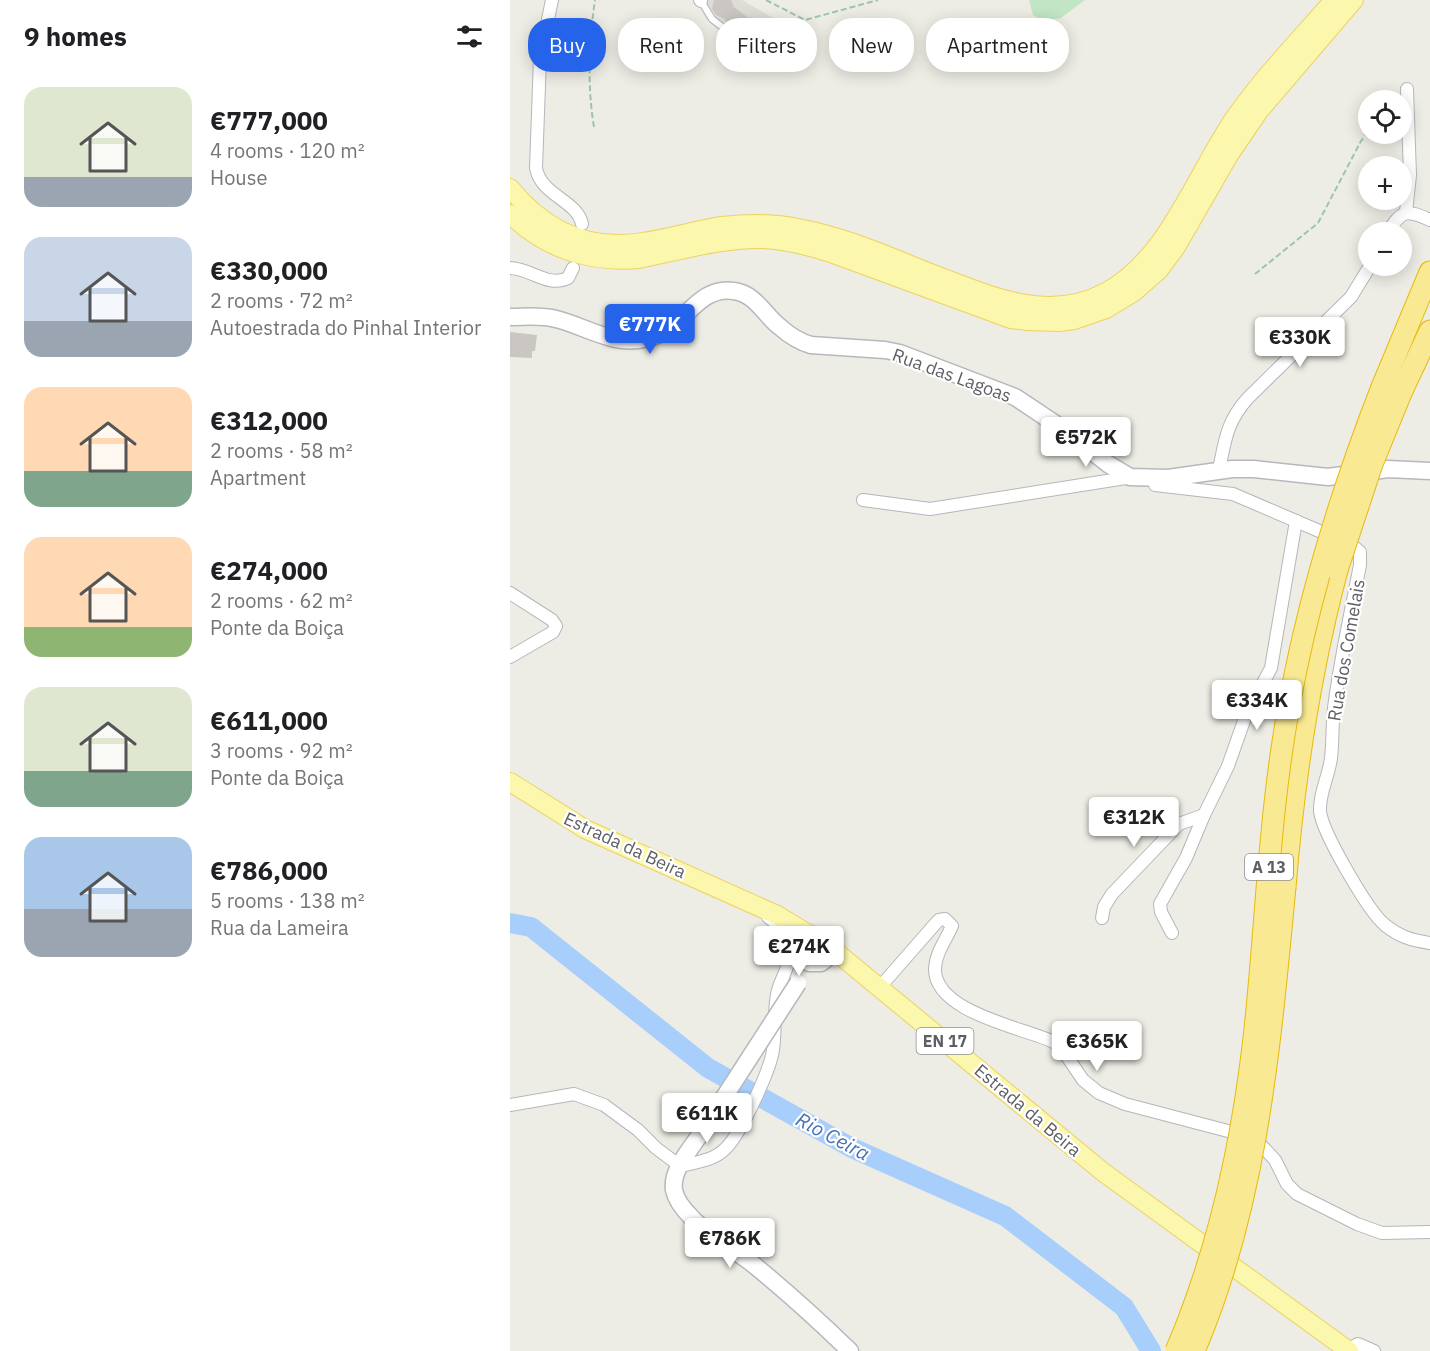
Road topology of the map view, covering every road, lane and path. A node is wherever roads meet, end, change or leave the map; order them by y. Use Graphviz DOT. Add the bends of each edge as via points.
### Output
graph roads {
  1 [pos="552,0"];
  2 [pos="595,0"];
  3 [pos="766,0"];
  4 [pos="878,0"];
  5 [pos="1334,0"];
  6 [pos="1354,0"];
  7 [pos="700,1"];
  8 [pos="716,22"];
  9 [pos="1407,89"];
  10 [pos="594,127"];
  11 [pos="1361,144"];
  12 [pos="510,188"];
  13 [pos="1406,212"];
  14 [pos="510,214"];
  15 [pos="1430,220"];
  16 [pos="1395,222"];
  17 [pos="582,224"];
  18 [pos="510,267"];
  19 [pos="573,268"];
  20 [pos="1430,272"];
  21 [pos="1255,274"];
  22 [pos="1364,276"];
  23 [pos="510,318"];
  24 [pos="1430,331"];
  25 [pos="1392,390"];
  26 [pos="1219,470"];
  27 [pos="1430,471"];
  28 [pos="1130,477"];
  29 [pos="863,500"];
  30 [pos="1296,521"];
  31 [pos="510,593"];
  32 [pos="510,657"];
  33 [pos="510,782"];
  34 [pos="1204,815"];
  35 [pos="747,901"];
  36 [pos="1102,918"];
  37 [pos="1173,933"];
  38 [pos="1430,943"];
  39 [pos="819,953"];
  40 [pos="880,987"];
  41 [pos="510,1105"];
  42 [pos="680,1166"];
  43 [pos="1430,1232"];
  44 [pos="1348,1350"];
  45 [pos="850,1351"];
  46 [pos="1176,1351"];
  47 [pos="1194,1351"];
  48 [pos="1374,1351"];
  1 -- 17 [label="street" via="540,58 536,168 542,183 575,211"];
  2 -- 10 [label="path" via="590,89"];
  3 -- 4 [label="path" via="805,20"];
  5 -- 12 [label="main road" via="1236,116 1147,260 1116,286 1080,302 1051,307 997,299 834,238 783,226 738,225 642,243 598,243 551,227 522,204"];
  6 -- 14 [label="main road" via="1259,111 1159,270 1122,301 1074,320 1011,319 831,253 772,240 746,240 631,259 588,257 556,247"];
  7 -- 8 [label="lane"];
  9 -- 13 [label="street" via="1410,175"];
  11 -- 21 [label="path" via="1318,223"];
  13 -- 15 [label="street"];
  13 -- 16 [label="street"];
  18 -- 19 [label="street" via="559,281 568,278"];
  20 -- 25 [label="highway, A 13"];
  22 -- 26 [label="street" via="1351,297 1234,415"];
  23 -- 28 [label="street, Rua das Lagoas" via="539,316 605,336 642,340 668,330 708,295 727,290 747,295 778,326 802,342 900,353 1005,393"];
  24 -- 25 [label="highway, A 13"];
  25 -- 46 [label="highway, A 13, bridge" via="1344,488 1298,660 1279,769 1254,1038 1241,1127 1209,1258"];
  25 -- 47 [label="highway, A 13, bridge" via="1317,648 1292,804 1270,1037 1257,1126 1227,1258"];
  26 -- 27 [label="street, Rua das Lagoas" via="1254,469 1328,477 1388,469"];
  26 -- 28 [label="street, Rua das Lagoas" via="1168,478"];
  28 -- 29 [label="street" via="930,509"];
  28 -- 30 [label="street, Rua dos Comelais" via="1155,485 1233,494"];
  30 -- 34 [label="street" via="1271,668 1246,715 1228,766"];
  30 -- 38 [label="street, Rua dos Comelais" via="1352,545 1361,556 1337,687 1332,755 1320,813 1349,875 1383,924 1406,939"];
  31 -- 32 [label="street" via="556,626 553,632"];
  33 -- 35 [label="main road, Estrada da Beira / EN 17" via="585,830"];
  34 -- 36 [label="street" via="1179,824 1112,894"];
  34 -- 37 [label="street" via="1160,904"];
  35 -- 39 [label="main road, Estrada da Beira / EN 17" via="786,919"];
  35 -- 42 [label="street" via="776,923 789,951 778,991 773,1053 740,1128 724,1151 702,1162"];
  39 -- 40 [label="main road, Estrada da Beira / EN 17"];
  39 -- 42 [label="street, bridge"];
  40 -- 43 [label="street" via="936,923 945,920 951,926 938,952 935,970 938,984 950,999 972,1012 1054,1042 1083,1080 1099,1093 1125,1104 1247,1136 1275,1160 1297,1194 1357,1224 1383,1233"];
  40 -- 44 [label="main road, Estrada da Beira / EN 17" via="1103,1172"];
  41 -- 42 [label="street" via="574,1094 604,1105"];
  42 -- 45 [label="street" via="674,1190 692,1218 761,1271"];
  44 -- 48 [label="street" via="1358,1344"];
}
